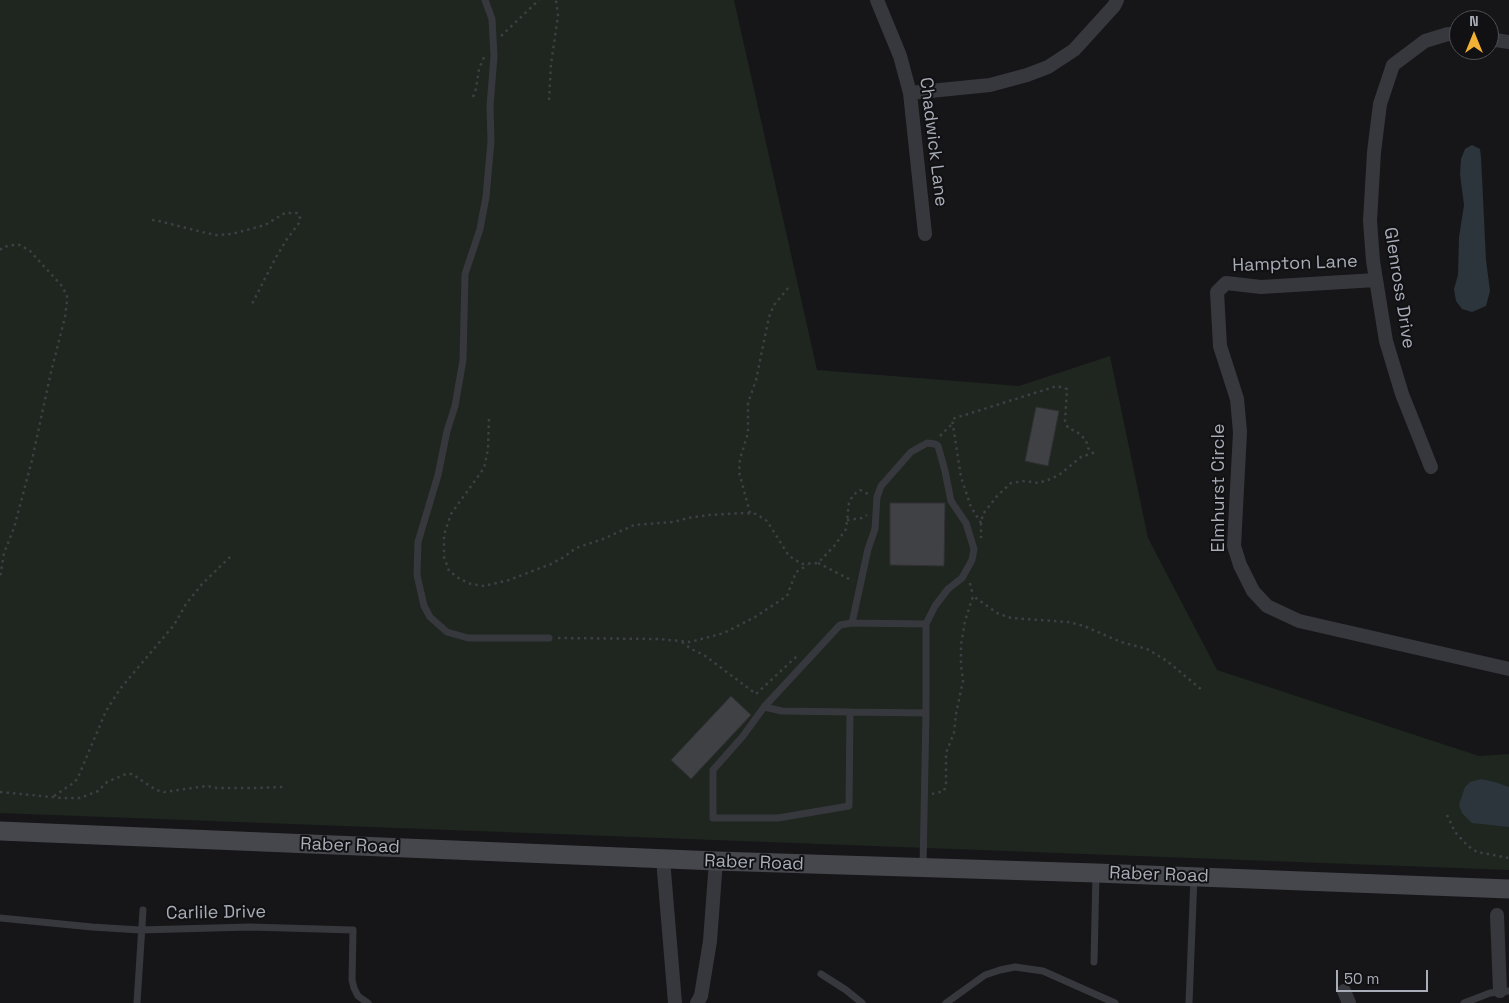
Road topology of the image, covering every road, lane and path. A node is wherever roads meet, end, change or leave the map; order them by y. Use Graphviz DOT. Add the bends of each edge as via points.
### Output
graph roads {
  1 [pos="485,0"];
  2 [pos="556,0"];
  3 [pos="877,0"];
  4 [pos="1117,0"];
  5 [pos="1449,34"];
  6 [pos="910,92"];
  7 [pos="549,100"];
  8 [pos="152,220"];
  9 [pos="925,234"];
  10 [pos="0,250"];
  11 [pos="1376,280"];
  12 [pos="788,288"];
  13 [pos="1217,292"];
  14 [pos="251,306"];
  15 [pos="489,419"];
  16 [pos="953,423"];
  17 [pos="932,444"];
  18 [pos="1431,467"];
  19 [pos="871,497"];
  20 [pos="750,513"];
  21 [pos="869,513"];
  22 [pos="847,520"];
  23 [pos="981,523"];
  24 [pos="981,540"];
  25 [pos="231,556"];
  26 [pos="818,563"];
  27 [pos="0,578"];
  28 [pos="970,579"];
  29 [pos="860,586"];
  30 [pos="973,596"];
  31 [pos="852,623"];
  32 [pos="926,624"];
  33 [pos="549,638"];
  34 [pos="681,641"];
  35 [pos="801,652"];
  36 [pos="1509,669"];
  37 [pos="1202,690"];
  38 [pos="764,707"];
  39 [pos="850,712"];
  40 [pos="926,713"];
  41 [pos="283,787"];
  42 [pos="0,792"];
  43 [pos="923,793"];
  44 [pos="54,796"];
  45 [pos="1447,815"];
  46 [pos="0,831"];
  47 [pos="1509,858"];
  48 [pos="663,859"];
  49 [pos="716,862"];
  50 [pos="923,868"];
  51 [pos="1096,872"];
  52 [pos="1194,876"];
  53 [pos="1509,889"];
  54 [pos="142,910"];
  55 [pos="1497,915"];
  56 [pos="0,918"];
  57 [pos="140,930"];
  58 [pos="1094,962"];
  59 [pos="821,974"];
  60 [pos="1504,991"];
  61 [pos="136,1003"];
  62 [pos="368,1003"];
  63 [pos="675,1003"];
  64 [pos="697,1003"];
  65 [pos="862,1003"];
  66 [pos="946,1003"];
  67 [pos="1114,1003"];
  68 [pos="1189,1003"];
  69 [pos="1464,1003"];
  1 -- 33 [label="lane" via="492,19 494,56 486,197 466,274 462,360 455,406 418,542 417,575 424,606 430,617 446,632 468,638"];
  2 -- 7 [label="path" via="558,16"];
  3 -- 6 [label="street, Chadwick Lane" via="900,56"];
  4 -- 6 [label="street" via="1074,50 1048,67 990,85"];
  5 -- 11 [label="street, Glenross Drive" via="1425,41 1393,65 1380,104 1370,221"];
  6 -- 9 [label="street, Chadwick Lane"];
  8 -- 14 [label="path" via="216,235 265,225 285,213 298,213 299,223 286,239"];
  10 -- 27 [label="path" via="14,245 30,252 61,285 67,300 32,460"];
  11 -- 13 [label="street, Hampton Lane" via="1261,287 1226,283"];
  11 -- 18 [label="street, Glenross Drive" via="1386,341 1402,394"];
  12 -- 20 [label="path" via="769,317 748,403 748,433 739,472"];
  13 -- 36 [label="street, Elmhurst Circle" via="1220,346 1237,399 1240,432 1234,546 1252,592 1267,606 1299,622"];
  15 -- 20 [label="path" via="484,468 450,514 444,535 444,557 449,570 471,584 484,586 516,577 634,525"];
  16 -- 17 [label="path"];
  16 -- 23 [label="path" via="961,477 970,508"];
  16 -- 23 [label="path" via="952,419 958,416 1057,386 1067,389 1065,421 1068,428 1086,440 1093,453 1082,456 1048,480 1011,483 983,514"];
  17 -- 29 [label="lane" via="927,443 911,452 881,486 875,529"];
  17 -- 32 [label="lane" via="938,446 951,500 966,523 974,549 962,578 948,589"];
  19 -- 22 [label="path" via="860,490 853,495"];
  20 -- 26 [label="path" via="767,522 789,556 802,564"];
  21 -- 22 [label="path" via="862,518"];
  22 -- 26 [label="path" via="846,529"];
  23 -- 24 [label="path"];
  25 -- 44 [label="path" via="202,584 174,625 120,689 106,711 75,782"];
  26 -- 29 [label="path"];
  26 -- 34 [label="path" via="805,565 796,572 787,596 742,624 724,633 690,642"];
  28 -- 30 [label="path"];
  29 -- 31 [label="lane"];
  30 -- 37 [label="path" via="997,613 1011,618 1068,622 1147,649"];
  30 -- 43 [label="path" via="961,645 963,681 954,733 946,753 944,791 934,795"];
  31 -- 32 [label="lane"];
  31 -- 38 [label="lane" via="840,624"];
  32 -- 40 [label="lane"];
  33 -- 34 [label="path"];
  34 -- 35 [label="path" via="756,694"];
  38 -- 39 [label="lane" via="782,711"];
  38 -- 39 [label="lane" via="713,770 713,818 778,818 849,806"];
  39 -- 40 [label="lane"];
  40 -- 43 [label="lane"];
  41 -- 44 [label="path" via="207,786 164,792 132,774 126,774 107,782 90,795 80,798"];
  42 -- 44 [label="path"];
  43 -- 50 [label="lane"];
  45 -- 47 [label="path" via="1454,832 1468,846 1477,852"];
  46 -- 48 [label="street, Raber Road"];
  48 -- 49 [label="street, Raber Road"];
  48 -- 63 [label="street"];
  49 -- 50 [label="street, Raber Road"];
  49 -- 64 [label="street" via="710,941"];
  50 -- 51 [label="street, Raber Road"];
  51 -- 52 [label="street, Raber Road"];
  51 -- 58 [label="lane"];
  52 -- 53 [label="street, Raber Road"];
  52 -- 68 [label="lane"];
  54 -- 57 [label="lane"];
  55 -- 60 [label="street"];
  56 -- 57 [label="lane, Carlile Drive"];
  57 -- 61 [label="lane"];
  57 -- 62 [label="lane, Carlile Drive" via="250,927 353,930 352,980 358,996"];
  59 -- 65 [label="lane"];
  60 -- 69 [label="lane"];
  66 -- 67 [label="lane" via="985,975 1015,967 1043,971"];
}
